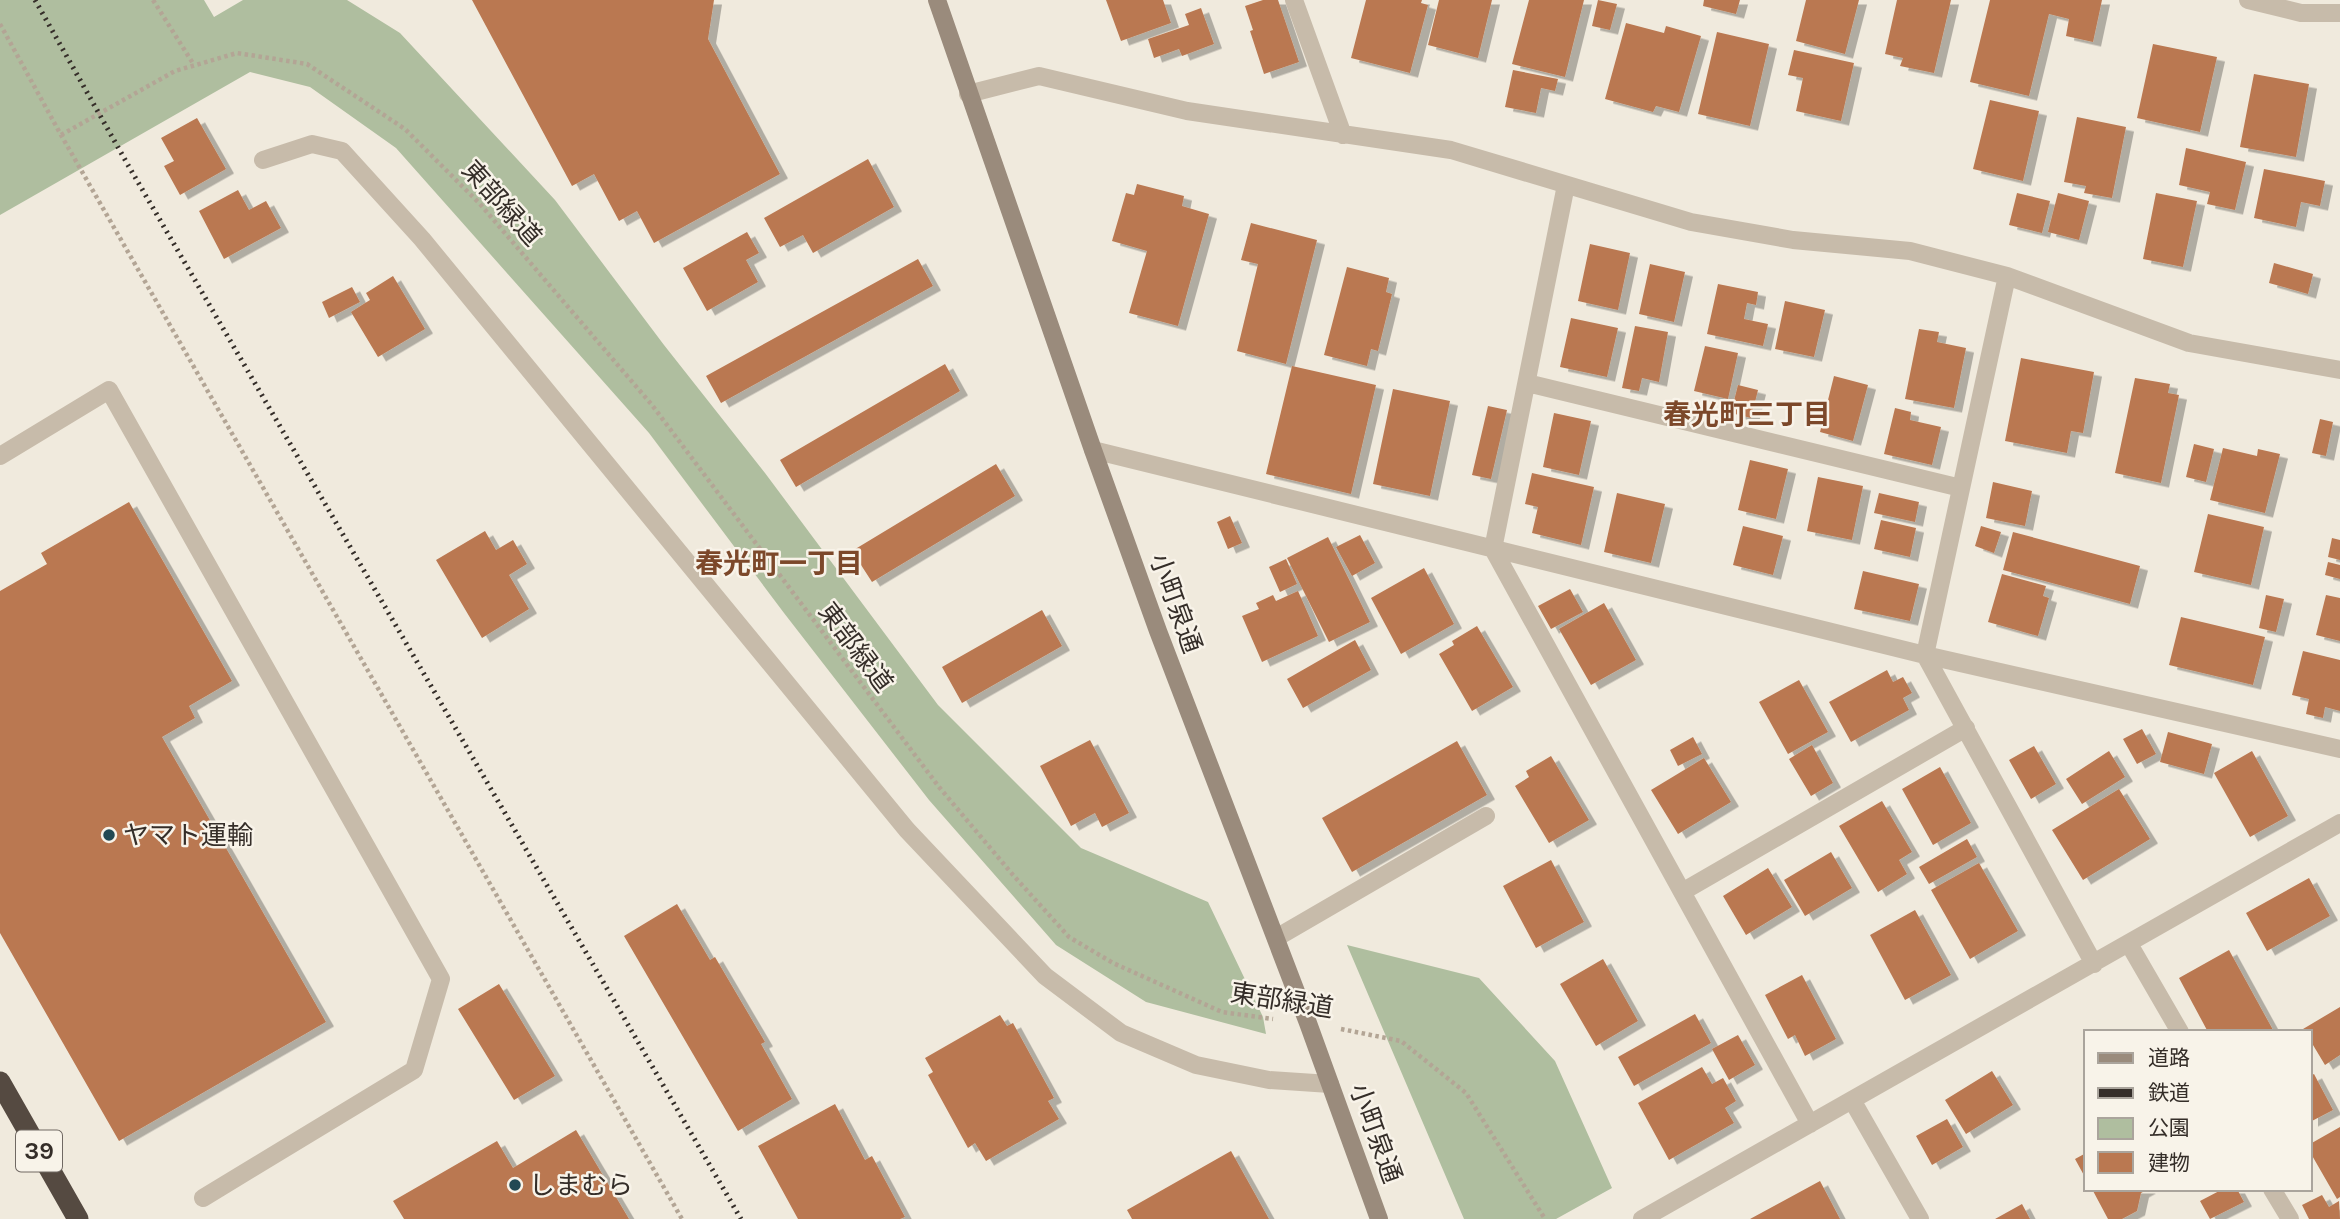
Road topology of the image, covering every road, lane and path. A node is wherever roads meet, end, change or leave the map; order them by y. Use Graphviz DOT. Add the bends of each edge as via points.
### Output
graph roads {
  1 [pos="153,0"];
  2 [pos="937,0"];
  3 [pos="1294,0"];
  4 [pos="2248,0"];
  5 [pos="2340,13"];
  6 [pos="0,23"];
  7 [pos="194,65"];
  8 [pos="968,94"];
  9 [pos="61,135"];
  10 [pos="1343,135"];
  11 [pos="263,160"];
  12 [pos="1566,185"];
  13 [pos="2007,276"];
  14 [pos="2340,370"];
  15 [pos="1527,383"];
  16 [pos="1093,450"];
  17 [pos="0,456"];
  18 [pos="1961,488"];
  19 [pos="1493,549"];
  20 [pos="1925,654"];
  21 [pos="1966,728"];
  22 [pos="2340,749"];
  23 [pos="1486,816"];
  24 [pos="2340,823"];
  25 [pos="1682,892"];
  26 [pos="1276,938"];
  27 [pos="2129,944"];
  28 [pos="2094,964"];
  29 [pos="1308,1023"];
  30 [pos="2179,1030"];
  31 [pos="0,1082"];
  32 [pos="1330,1084"];
  33 [pos="1852,1100"];
  34 [pos="1810,1124"];
  35 [pos="2273,1191"];
  36 [pos="203,1198"];
  37 [pos="78,1219"];
  38 [pos="682,1219"];
  39 [pos="1379,1219"];
  40 [pos="1545,1219"];
  41 [pos="1642,1219"];
  42 [pos="1920,1219"];
  43 [pos="2290,1219"];
  1 -- 7 [label="path"];
  2 -- 8 [label="street, 小町泉通"];
  3 -- 10 [label="street"];
  4 -- 5 [label="street" via="2301,13"];
  6 -- 9 [label="path"];
  7 -- 9 [label="path, 東部緑道" via="175,71"];
  7 -- 29 [label="path, 東部緑道" via="237,53 307,64 405,129 424,147 480,204 652,405 939,787 1069,937 1113,963 1222,1012"];
  8 -- 10 [label="street" via="1039,76 1187,111"];
  8 -- 16 [label="street, 小町泉通"];
  9 -- 38 [label="path"];
  10 -- 12 [label="street" via="1451,150"];
  11 -- 32 [label="street" via="312,144 342,151 422,239 907,830 1045,976 1121,1033 1196,1065 1269,1080"];
  12 -- 13 [label="street" via="1690,222 1793,240 1910,251"];
  12 -- 15 [label="street"];
  13 -- 14 [label="street" via="2189,343"];
  13 -- 18 [label="street"];
  15 -- 18 [label="street"];
  15 -- 19 [label="street"];
  16 -- 19 [label="street"];
  16 -- 26 [label="street, 小町泉通"];
  17 -- 36 [label="street" via="109,390 441,979 414,1070"];
  18 -- 20 [label="street"];
  19 -- 20 [label="street"];
  19 -- 25 [label="street"];
  20 -- 21 [label="street"];
  20 -- 22 [label="street"];
  21 -- 25 [label="street"];
  21 -- 28 [label="street"];
  23 -- 26 [label="street"];
  24 -- 27 [label="street"];
  25 -- 34 [label="street"];
  26 -- 29 [label="street, 小町泉通"];
  27 -- 28 [label="street"];
  27 -- 30 [label="street"];
  28 -- 33 [label="street"];
  29 -- 32 [label="street, 小町泉通"];
  29 -- 40 [label="path, 東部緑道" via="1401,1041 1466,1093"];
  31 -- 37 [label="highway, 39"];
  32 -- 39 [label="street, 小町泉通"];
  33 -- 34 [label="street"];
  33 -- 42 [label="street"];
  34 -- 41 [label="street"];
  35 -- 43 [label="street"];
}
